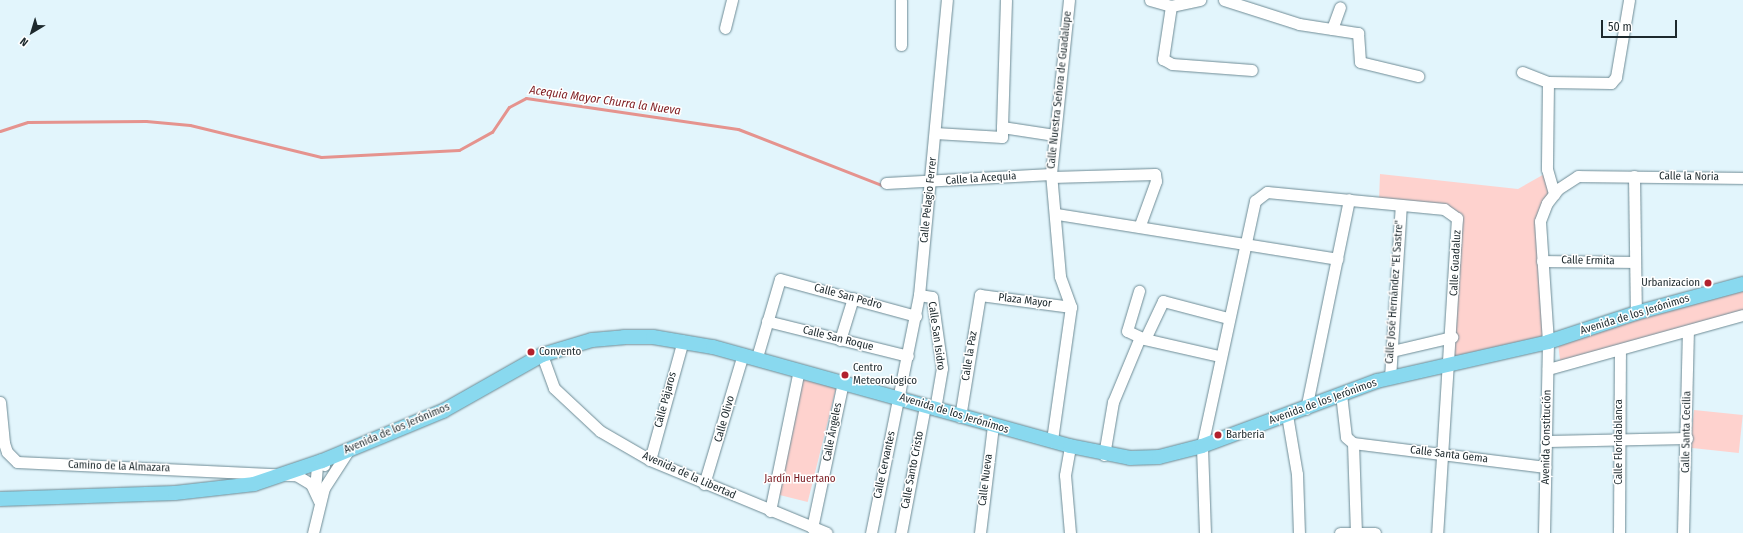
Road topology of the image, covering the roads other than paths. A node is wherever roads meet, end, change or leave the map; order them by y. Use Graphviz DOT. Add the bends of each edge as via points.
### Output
graph roads {
  1 [pos="732,0"];
  2 [pos="901,0"];
  3 [pos="947,0"];
  4 [pos="1006,0"];
  5 [pos="1069,0"];
  6 [pos="1150,0"];
  7 [pos="1200,0"];
  8 [pos="1224,0"];
  9 [pos="1629,0"];
  10 [pos="1183,2"];
  11 [pos="1172,6"];
  12 [pos="1340,7"];
  13 [pos="725,28"];
  14 [pos="1332,29"];
  15 [pos="901,45"];
  16 [pos="1252,70"];
  17 [pos="1522,72"];
  18 [pos="1418,76"];
  19 [pos="1548,82"];
  20 [pos="1002,127"];
  21 [pos="935,133"];
  22 [pos="1054,135"];
  23 [pos="1052,176"];
  24 [pos="1634,176"];
  25 [pos="1743,178"];
  26 [pos="886,183"];
  27 [pos="930,183"];
  28 [pos="1554,194"];
  29 [pos="1349,199"];
  30 [pos="1401,205"];
  31 [pos="1057,214"];
  32 [pos="1140,225"];
  33 [pos="1245,243"];
  34 [pos="1338,259"];
  35 [pos="1542,261"];
  36 [pos="1633,262"];
  37 [pos="1743,284"];
  38 [pos="1140,290"];
  39 [pos="919,295"];
  40 [pos="980,295"];
  41 [pos="853,298"];
  42 [pos="1070,307"];
  43 [pos="1636,313"];
  44 [pos="1743,315"];
  45 [pos="916,316"];
  46 [pos="1228,318"];
  47 [pos="767,321"];
  48 [pos="1688,331"];
  49 [pos="1452,337"];
  50 [pos="1143,338"];
  51 [pos="683,340"];
  52 [pos="840,340"];
  53 [pos="1548,342"];
  54 [pos="1620,350"];
  55 [pos="1392,351"];
  56 [pos="743,354"];
  57 [pos="542,355"];
  58 [pos="908,356"];
  59 [pos="1219,356"];
  60 [pos="757,358"];
  61 [pos="1446,366"];
  62 [pos="1548,369"];
  63 [pos="799,370"];
  64 [pos="1390,378"];
  65 [pos="843,382"];
  66 [pos="1341,394"];
  67 [pos="900,398"];
  68 [pos="0,402"];
  69 [pos="930,408"];
  70 [pos="1306,409"];
  71 [pos="1288,415"];
  72 [pos="960,417"];
  73 [pos="992,426"];
  74 [pos="1687,438"];
  75 [pos="1052,440"];
  76 [pos="1619,440"];
  77 [pos="1548,441"];
  78 [pos="1353,443"];
  79 [pos="1070,446"];
  80 [pos="1202,446"];
  81 [pos="351,449"];
  82 [pos="1442,454"];
  83 [pos="1104,455"];
  84 [pos="650,460"];
  85 [pos="319,462"];
  86 [pos="1546,467"];
  87 [pos="285,474"];
  88 [pos="329,478"];
  89 [pos="704,484"];
  90 [pos="315,489"];
  91 [pos="0,499"];
  92 [pos="318,501"];
  93 [pos="770,511"];
  94 [pos="812,528"];
  95 [pos="313,533"];
  96 [pos="827,533"];
  97 [pos="871,533"];
  98 [pos="901,533"];
  99 [pos="980,533"];
  100 [pos="1070,533"];
  101 [pos="1205,533"];
  102 [pos="1299,533"];
  103 [pos="1340,533"];
  104 [pos="1356,533"];
  105 [pos="1375,533"];
  106 [pos="1437,533"];
  107 [pos="1544,533"];
  108 [pos="1619,533"];
  109 [pos="1683,533"];
  1 -- 13 [label="street"];
  2 -- 15 [label="street"];
  3 -- 21 [label="street, Calle Pelagio Ferrer"];
  4 -- 20 [label="street"];
  5 -- 22 [label="street, Calle Nuestra Señora de Guadalupe"];
  6 -- 11 [label="street"];
  7 -- 10 [label="street"];
  8 -- 14 [label="street" via="1300,24"];
  9 -- 19 [label="street" via="1616,78 1611,83"];
  10 -- 11 [label="street"];
  11 -- 16 [label="street" via="1163,59 1172,64"];
  12 -- 14 [label="street"];
  14 -- 18 [label="street" via="1358,33 1360,62"];
  17 -- 19 [label="street"];
  19 -- 28 [label="street" via="1547,168"];
  20 -- 21 [label="street" via="1002,137"];
  20 -- 22 [label="street"];
  21 -- 27 [label="street, Calle Pelagio Ferrer"];
  22 -- 23 [label="street, Calle Nuestra Señora de Guadalupe"];
  23 -- 27 [label="street, Calle la Acequia"];
  23 -- 31 [label="street, Calle Nuestra Señora de Guadalupe"];
  23 -- 32 [label="street, Calle la Acequia" via="1155,174 1156,181"];
  24 -- 25 [label="street, Calle la Noria"];
  24 -- 28 [label="street, Calle la Noria" via="1578,176"];
  24 -- 36 [label="street"];
  26 -- 27 [label="street, Calle la Acequia"];
  27 -- 39 [label="street, Calle Pelagio Ferrer"];
  28 -- 35 [label="street, Avenida Constitución" via="1540,220"];
  29 -- 30 [label="street"];
  29 -- 33 [label="street" via="1267,192 1255,200"];
  29 -- 34 [label="street"];
  30 -- 49 [label="street, Calle Guadaluz" via="1444,209 1458,218"];
  30 -- 55 [label="street, Calle José Hernández \"El Sastre\""];
  31 -- 32 [label="street"];
  31 -- 42 [label="street, Calle Nuestra Señora de Guadalupe" via="1060,276"];
  32 -- 33 [label="street"];
  33 -- 34 [label="street"];
  33 -- 46 [label="street"];
  34 -- 70 [label="street"];
  35 -- 36 [label="street, Calle Ermita"];
  35 -- 53 [label="street, Avenida Constitución"];
  36 -- 43 [label="street"];
  37 -- 43 [label="main road, Avenida de los Jerónimos"];
  38 -- 50 [label="street" via="1127,331"];
  39 -- 45 [label="street, Calle Pelagio Ferrer"];
  39 -- 69 [label="street, Calle San Isidro" via="932,297 942,368"];
  40 -- 42 [label="street, Plaza Mayor"];
  40 -- 72 [label="street, Calle la Paz"];
  41 -- 45 [label="street, Calle San Pedro"];
  41 -- 47 [label="street, Calle San Pedro" via="780,279"];
  41 -- 52 [label="street"];
  42 -- 75 [label="street, Calle Nuestra Señora de Guadalupe"];
  43 -- 53 [label="main road, Avenida de los Jerónimos"];
  44 -- 48 [label="street"];
  45 -- 58 [label="street, Calle Pelagio Ferrer"];
  46 -- 50 [label="street" via="1164,301"];
  46 -- 59 [label="street"];
  47 -- 52 [label="street, Calle San Roque"];
  47 -- 60 [label="street"];
  48 -- 54 [label="street"];
  48 -- 74 [label="street, Calle Santa Cecilia"];
  49 -- 55 [label="street"];
  49 -- 61 [label="street, Calle Guadaluz"];
  50 -- 59 [label="street"];
  50 -- 83 [label="street" via="1113,402"];
  51 -- 56 [label="main road, Avenida de los Jerónimos"];
  51 -- 57 [label="main road, Avenida de los Jerónimos" via="624,337 592,340"];
  51 -- 84 [label="street, Calle Pájaros"];
  52 -- 58 [label="street, Calle San Roque"];
  53 -- 61 [label="main road, Avenida de los Jerónimos"];
  53 -- 62 [label="street, Avenida Constitución"];
  54 -- 62 [label="street"];
  54 -- 76 [label="street, Calle Floridablanca"];
  55 -- 64 [label="street, Calle José Hernández \"El Sastre\""];
  56 -- 60 [label="main road, Avenida de los Jerónimos"];
  56 -- 89 [label="street, Calle Olivo"];
  57 -- 81 [label="main road, Avenida de los Jerónimos" via="443,411"];
  57 -- 84 [label="street, Avenida de la Libertad" via="554,388 600,431"];
  58 -- 67 [label="street, Calle Pelagio Ferrer"];
  59 -- 80 [label="street"];
  60 -- 63 [label="main road, Avenida de los Jerónimos"];
  61 -- 64 [label="main road, Avenida de los Jerónimos"];
  61 -- 82 [label="street, Calle Guadaluz"];
  62 -- 77 [label="street, Avenida Constitución"];
  63 -- 65 [label="main road, Avenida de los Jerónimos"];
  63 -- 93 [label="street"];
  64 -- 66 [label="main road, Avenida de los Jerónimos"];
  65 -- 67 [label="main road, Avenida de los Jerónimos"];
  65 -- 94 [label="street, Calle Ángeles"];
  66 -- 70 [label="main road, Avenida de los Jerónimos"];
  66 -- 78 [label="street" via="1346,437"];
  67 -- 69 [label="main road, Avenida de los Jerónimos"];
  67 -- 97 [label="street, Calle Cervantes"];
  68 -- 87 [label="street, Camino de la Almazara" via="7,452 23,463"];
  69 -- 72 [label="main road, Avenida de los Jerónimos"];
  69 -- 98 [label="street, Calle Santo Cristo"];
  70 -- 71 [label="main road, Avenida de los Jerónimos"];
  71 -- 80 [label="main road, Avenida de los Jerónimos"];
  71 -- 102 [label="street" via="1297,474"];
  72 -- 73 [label="main road, Avenida de los Jerónimos"];
  73 -- 75 [label="main road, Avenida de los Jerónimos"];
  73 -- 99 [label="street, Calle Nueva"];
  74 -- 76 [label="street"];
  74 -- 109 [label="street, Calle Santa Cecilia"];
  75 -- 79 [label="main road, Avenida de los Jerónimos"];
  76 -- 77 [label="street"];
  76 -- 108 [label="street, Calle Floridablanca"];
  77 -- 86 [label="street, Avenida Constitución"];
  78 -- 82 [label="street, Calle Santa Gema"];
  78 -- 104 [label="street"];
  79 -- 83 [label="main road, Avenida de los Jerónimos"];
  79 -- 100 [label="street" via="1065,475"];
  80 -- 83 [label="main road, Avenida de los Jerónimos" via="1159,457"];
  80 -- 101 [label="street"];
  81 -- 85 [label="main road, Avenida de los Jerónimos"];
  81 -- 88 [label="street"];
  82 -- 86 [label="street, Calle Santa Gema"];
  82 -- 106 [label="street, Calle Guadaluz"];
  84 -- 89 [label="street, Avenida de la Libertad"];
  85 -- 87 [label="main road, Avenida de los Jerónimos"];
  85 -- 88 [label="street" via="328,469"];
  85 -- 90 [label="street"];
  86 -- 107 [label="street, Avenida Constitución"];
  87 -- 90 [label="street, Camino de la Almazara" via="301,477"];
  87 -- 91 [label="main road, Avenida de los Jerónimos" via="254,484 211,490"];
  88 -- 92 [label="street"];
  89 -- 93 [label="street, Avenida de la Libertad"];
  90 -- 92 [label="street"];
  92 -- 95 [label="street"];
  93 -- 94 [label="street, Avenida de la Libertad"];
  94 -- 96 [label="street, Avenida de la Libertad"];
  103 -- 104 [label="street"];
  104 -- 105 [label="street"];
}
